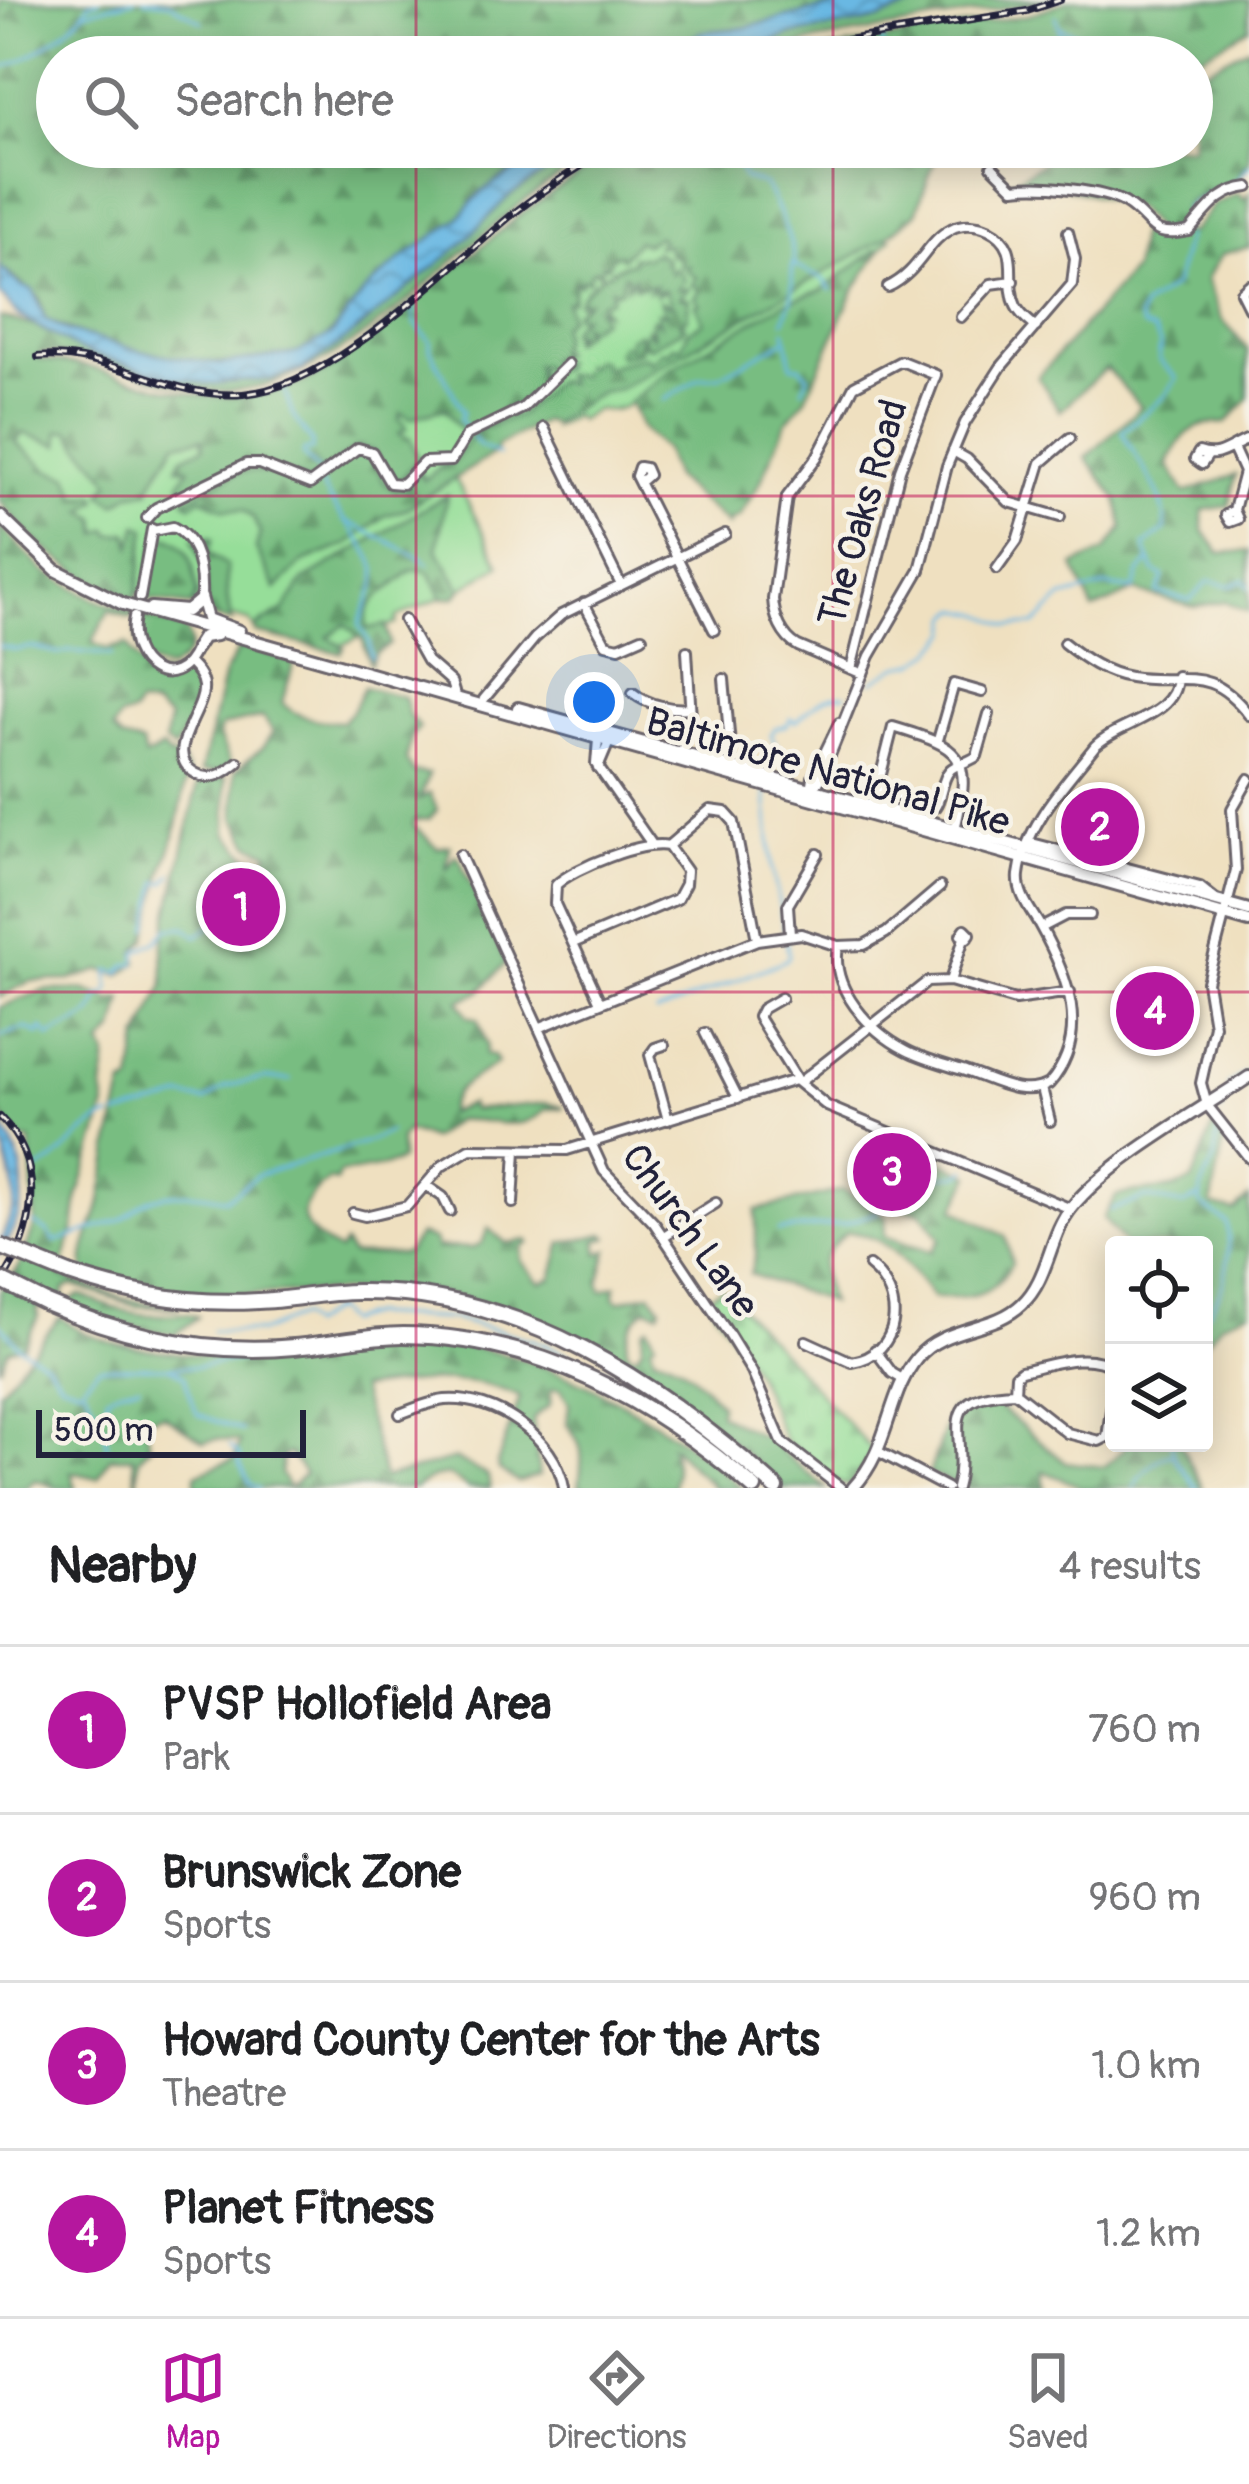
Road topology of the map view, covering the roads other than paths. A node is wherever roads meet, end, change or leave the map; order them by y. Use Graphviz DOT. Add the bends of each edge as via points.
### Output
graph roads {
  1 [pos="994,168"];
  2 [pos="1249,187"];
  3 [pos="1068,232"];
  4 [pos="1013,281"];
  5 [pos="1249,285"];
  6 [pos="888,287"];
  7 [pos="1249,308"];
  8 [pos="961,316"];
  9 [pos="1036,327"];
  10 [pos="568,364"];
  11 [pos="544,428"];
  12 [pos="1070,438"];
  13 [pos="1242,440"];
  14 [pos="953,451"];
  15 [pos="1207,457"];
  16 [pos="638,477"];
  17 [pos="1027,508"];
  18 [pos="1234,510"];
  19 [pos="0,512"];
  20 [pos="1060,517"];
  21 [pos="157,529"];
  22 [pos="725,534"];
  23 [pos="676,557"];
  24 [pos="997,569"];
  25 [pos="621,585"];
  26 [pos="140,597"];
  27 [pos="201,597"];
  28 [pos="584,603"];
  29 [pos="157,612"];
  30 [pos="134,616"];
  31 [pos="404,620"];
  32 [pos="714,629"];
  33 [pos="244,636"];
  34 [pos="642,637"];
  35 [pos="1064,643"];
  36 [pos="196,648"];
  37 [pos="687,651"];
  38 [pos="188,662"];
  39 [pos="850,669"];
  40 [pos="863,674"];
  41 [pos="1178,676"];
  42 [pos="724,679"];
  43 [pos="454,692"];
  44 [pos="982,692"];
  45 [pos="633,693"];
  46 [pos="484,699"];
  47 [pos="690,708"];
  48 [pos="989,714"];
  49 [pos="1249,715"];
  50 [pos="938,740"];
  51 [pos="604,741"];
  52 [pos="682,752"];
  53 [pos="238,762"];
  54 [pos="959,765"];
  55 [pos="732,766"];
  56 [pos="1249,779"];
  57 [pos="811,793"];
  58 [pos="954,833"];
  59 [pos="652,843"];
  60 [pos="668,846"];
  61 [pos="1026,849"];
  62 [pos="818,854"];
  63 [pos="460,855"];
  64 [pos="940,887"];
  65 [pos="1222,906"];
  66 [pos="1249,910"];
  67 [pos="1090,915"];
  68 [pos="1249,922"];
  69 [pos="1040,928"];
  70 [pos="790,934"];
  71 [pos="964,938"];
  72 [pos="757,940"];
  73 [pos="573,943"];
  74 [pos="838,946"];
  75 [pos="950,981"];
  76 [pos="1070,992"];
  77 [pos="781,998"];
  78 [pos="600,1002"];
  79 [pos="874,1024"];
  80 [pos="541,1027"];
  81 [pos="705,1033"];
  82 [pos="664,1045"];
  83 [pos="1249,1077"];
  84 [pos="799,1081"];
  85 [pos="1042,1088"];
  86 [pos="738,1098"];
  87 [pos="1208,1105"];
  88 [pos="668,1120"];
  89 [pos="1050,1120"];
  90 [pos="591,1143"];
  91 [pos="516,1150"];
  92 [pos="1249,1157"];
  93 [pos="427,1186"];
  94 [pos="716,1202"];
  95 [pos="513,1203"];
  96 [pos="1071,1209"];
  97 [pos="450,1211"];
  98 [pos="352,1213"];
  99 [pos="664,1236"];
  100 [pos="0,1246"];
  101 [pos="869,1266"];
  102 [pos="0,1280"];
  103 [pos="806,1341"];
  104 [pos="874,1350"];
  105 [pos="1105,1362"];
  106 [pos="904,1380"];
  107 [pos="1015,1392"];
  108 [pos="400,1414"];
  109 [pos="1105,1438"];
  110 [pos="879,1452"];
  111 [pos="564,1488"];
  112 [pos="754,1488"];
  113 [pos="776,1488"];
  114 [pos="841,1488"];
  115 [pos="853,1488"];
  116 [pos="951,1488"];
  1 -- 2 [label="street" via="1014,188 1120,200 1155,231 1187,231 1212,202"];
  3 -- 9 [label="street" via="1072,284"];
  4 -- 6 [label="street" via="1005,244 970,225 945,232 914,271"];
  4 -- 8 [label="street" via="991,284"];
  4 -- 9 [label="street" via="1016,306"];
  5 -- 7 [label="street" via="1241,292"];
  9 -- 14 [label="street" via="988,385"];
  10 -- 21 [label="street" via="523,408 467,435 451,460 424,463 402,484 390,483 372,452 358,448 310,484 246,464 157,508 147,518"];
  11 -- 25 [label="street"];
  12 -- 17 [label="street" via="1041,463"];
  13 -- 15 [label="street"];
  13 -- 18 [label="street"];
  14 -- 17 [label="street" via="1003,498"];
  14 -- 40 [label="street" via="920,570"];
  16 -- 23 [label="street"];
  17 -- 20 [label="street"];
  17 -- 24 [label="street" via="1017,542"];
  19 -- 29 [label="main road, Baltimore National Pike" via="74,581"];
  21 -- 26 [label="street"];
  21 -- 27 [label="street" via="178,529 189,539"];
  22 -- 23 [label="street"];
  23 -- 25 [label="street"];
  23 -- 32 [label="street"];
  25 -- 28 [label="street"];
  27 -- 29 [label="main road" via="192,610"];
  27 -- 33 [label="main road" via="207,619"];
  28 -- 34 [label="street" via="606,644"];
  28 -- 46 [label="street" via="547,626"];
  29 -- 33 [label="main road, Baltimore National Pike"];
  29 -- 36 [label="main road" via="188,628"];
  30 -- 38 [label="street" via="131,639 142,662 167,673"];
  31 -- 43 [label="street"];
  33 -- 36 [label="main road" via="207,635"];
  33 -- 43 [label="main road, Baltimore National Pike"];
  33 -- 51 [label="main road, Baltimore National Pike"];
  35 -- 41 [label="street" via="1115,674"];
  36 -- 38 [label="street"];
  37 -- 47 [label="street"];
  38 -- 53 [label="street" via="203,690 184,759 211,777"];
  39 -- 39 [label="street, The Oaks Road" via="792,643 775,614 786,501 859,381 902,361 936,375 899,470"];
  39 -- 40 [label="street"];
  40 -- 57 [label="street"];
  41 -- 49 [label="street" via="1216,686"];
  41 -- 61 [label="street" via="1172,700 1095,746"];
  42 -- 55 [label="street"];
  43 -- 46 [label="main road, Baltimore National Pike"];
  44 -- 50 [label="street" via="954,684"];
  45 -- 47 [label="street"];
  46 -- 52 [label="main road, Baltimore National Pike"];
  47 -- 52 [label="street"];
  48 -- 54 [label="street" via="977,756"];
  50 -- 54 [label="street"];
  50 -- 54 [label="street" via="893,727 878,792 937,807 948,772"];
  51 -- 57 [label="main road, Baltimore National Pike"];
  51 -- 59 [label="street" via="598,768"];
  52 -- 55 [label="main road, Baltimore National Pike"];
  54 -- 58 [label="street"];
  55 -- 57 [label="main road, Baltimore National Pike"];
  56 -- 65 [label="street" via="1232,809 1235,870"];
  57 -- 58 [label="main road, Baltimore National Pike"];
  58 -- 61 [label="main road, Baltimore National Pike"];
  59 -- 60 [label="street"];
  59 -- 73 [label="street" via="556,885 553,899"];
  60 -- 72 [label="street" via="710,810 728,815"];
  60 -- 73 [label="street" via="686,871 677,899"];
  61 -- 65 [label="main road, Baltimore National Pike"];
  61 -- 65 [label="street" via="1200,887"];
  61 -- 69 [label="street" via="1021,890"];
  62 -- 70 [label="street" via="788,905"];
  63 -- 80 [label="street, Church Lane"];
  64 -- 74 [label="street" via="879,938"];
  65 -- 66 [label="main road, Baltimore National Pike"];
  65 -- 68 [label="main road, Baltimore National Pike"];
  65 -- 87 [label="street" via="1207,982 1214,1025 1201,1077"];
  67 -- 69 [label="street" via="1066,915"];
  69 -- 76 [label="street"];
  70 -- 72 [label="street"];
  70 -- 74 [label="street"];
  71 -- 75 [label="street"];
  72 -- 78 [label="street"];
  73 -- 78 [label="street"];
  74 -- 79 [label="street" via="842,987"];
  75 -- 76 [label="street" via="1015,1000"];
  75 -- 79 [label="street" via="921,985"];
  76 -- 85 [label="street" via="1069,1044"];
  77 -- 84 [label="street" via="758,1016"];
  78 -- 80 [label="street"];
  79 -- 84 [label="street"];
  79 -- 85 [label="street" via="911,1052 1011,1087"];
  80 -- 90 [label="street, Church Lane"];
  81 -- 86 [label="street"];
  82 -- 88 [label="street" via="650,1055"];
  83 -- 87 [label="main road"];
  84 -- 86 [label="street"];
  84 -- 96 [label="street" via="834,1109"];
  85 -- 89 [label="street"];
  86 -- 88 [label="street"];
  87 -- 92 [label="street"];
  87 -- 96 [label="main road"];
  88 -- 90 [label="street"];
  90 -- 91 [label="street"];
  90 -- 99 [label="street, Church Lane" via="608,1177"];
  91 -- 93 [label="street" via="462,1152"];
  91 -- 95 [label="street"];
  93 -- 97 [label="street"];
  93 -- 98 [label="street" via="398,1210"];
  94 -- 99 [label="street"];
  96 -- 106 [label="main road" via="1025,1301 933,1343"];
  99 -- 114 [label="street, Church Lane" via="745,1359 782,1442"];
  100 -- 113 [label="highway, bridge" via="69,1274 187,1300 386,1292 492,1312 647,1384"];
  101 -- 104 [label="street" via="896,1307"];
  102 -- 112 [label="highway, bridge" via="121,1331 211,1348 400,1335 518,1350 635,1400"];
  103 -- 104 [label="street" via="852,1362"];
  104 -- 106 [label="street"];
  105 -- 107 [label="street" via="1021,1371"];
  106 -- 110 [label="main road"];
  107 -- 109 [label="street" via="1067,1433"];
  107 -- 116 [label="street" via="978,1397 960,1415 961,1463"];
  108 -- 111 [label="street" via="456,1400 501,1414 547,1448"];
  110 -- 115 [label="main road"];
  110 -- 116 [label="street"];
}
